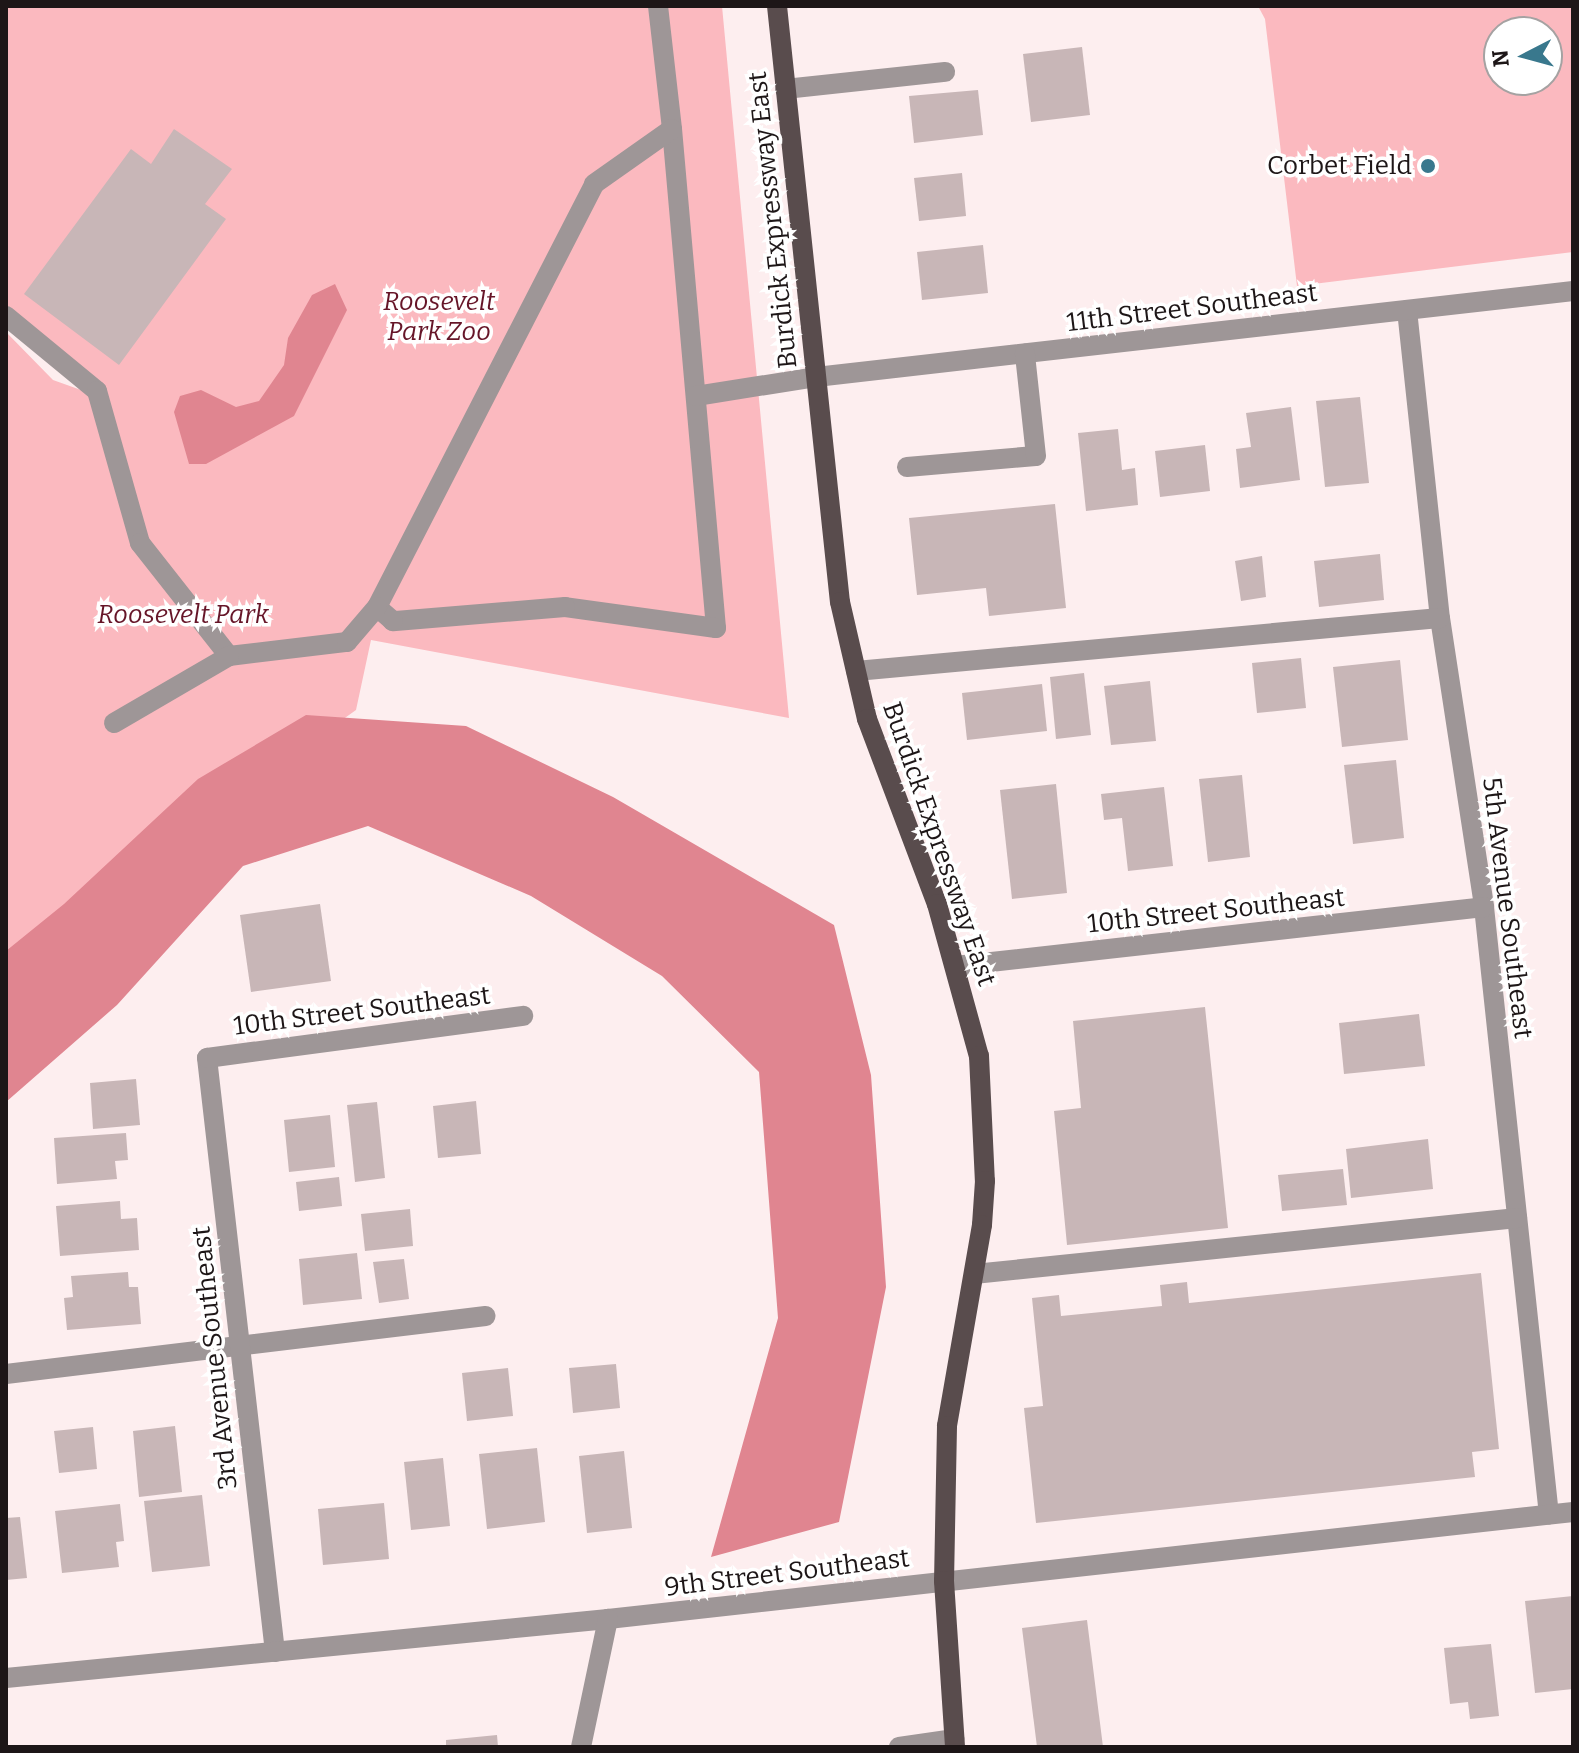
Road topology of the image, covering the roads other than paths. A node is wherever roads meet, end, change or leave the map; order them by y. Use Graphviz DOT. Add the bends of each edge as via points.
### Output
graph roads {
  1 [pos="658,6"];
  2 [pos="777,6"];
  3 [pos="945,72"];
  4 [pos="785,89"];
  5 [pos="672,129"];
  6 [pos="1573,291"];
  7 [pos="1407,310"];
  8 [pos="6,316"];
  9 [pos="1025,354"];
  10 [pos="816,377"];
  11 [pos="696,396"];
  12 [pos="907,467"];
  13 [pos="377,607"];
  14 [pos="1440,618"];
  15 [pos="229,656"];
  16 [pos="856,671"];
  17 [pos="114,723"];
  18 [pos="1484,907"];
  19 [pos="955,966"];
  20 [pos="523,1016"];
  21 [pos="207,1058"];
  22 [pos="1517,1218"];
  23 [pos="974,1274"];
  24 [pos="486,1316"];
  25 [pos="240,1346"];
  26 [pos="6,1374"];
  27 [pos="1573,1512"];
  28 [pos="1549,1515"];
  29 [pos="944,1581"];
  30 [pos="608,1619"];
  31 [pos="275,1652"];
  32 [pos="6,1678"];
  33 [pos="955,1743"];
  34 [pos="581,1747"];
  35 [pos="899,1747"];
  1 -- 5 [label="street"];
  2 -- 4 [label="main road, Burdick Expressway East"];
  3 -- 4 [label="street"];
  4 -- 10 [label="main road, Burdick Expressway East"];
  5 -- 11 [label="street"];
  5 -- 13 [label="street" via="594,184"];
  6 -- 7 [label="street, 11th Street Southeast"];
  7 -- 9 [label="street, 11th Street Southeast"];
  7 -- 14 [label="street, 5th Avenue Southeast"];
  8 -- 15 [label="street" via="97,391 140,543"];
  9 -- 10 [label="street, 11th Street Southeast"];
  9 -- 12 [label="street" via="1036,456"];
  10 -- 11 [label="street, 11th Street Southeast"];
  10 -- 16 [label="main road, Burdick Expressway East" via="840,602"];
  11 -- 13 [label="street" via="716,628 565,607 393,621"];
  13 -- 15 [label="street" via="347,642"];
  14 -- 16 [label="street"];
  14 -- 18 [label="street, 5th Avenue Southeast"];
  15 -- 17 [label="street"];
  16 -- 19 [label="main road, Burdick Expressway East" via="867,719"];
  18 -- 19 [label="street, 10th Street Southeast"];
  18 -- 22 [label="street, 5th Avenue Southeast"];
  19 -- 23 [label="main road, Burdick Expressway East" via="979,1056 985,1181"];
  20 -- 21 [label="street, 10th Street Southeast"];
  21 -- 25 [label="street, 3rd Avenue Southeast"];
  22 -- 23 [label="street"];
  22 -- 28 [label="street, 5th Avenue Southeast"];
  23 -- 29 [label="main road, Burdick Expressway East" via="947,1426"];
  24 -- 25 [label="street"];
  25 -- 26 [label="street"];
  25 -- 31 [label="street, 3rd Avenue Southeast"];
  27 -- 28 [label="street, 9th Street Southeast"];
  28 -- 29 [label="street, 9th Street Southeast"];
  29 -- 30 [label="street, 9th Street Southeast"];
  29 -- 33 [label="main road, Burdick Expressway East"];
  30 -- 31 [label="street, 9th Street Southeast"];
  30 -- 34 [label="street"];
  31 -- 32 [label="street, 9th Street Southeast"];
  33 -- 35 [label="street"];
}
